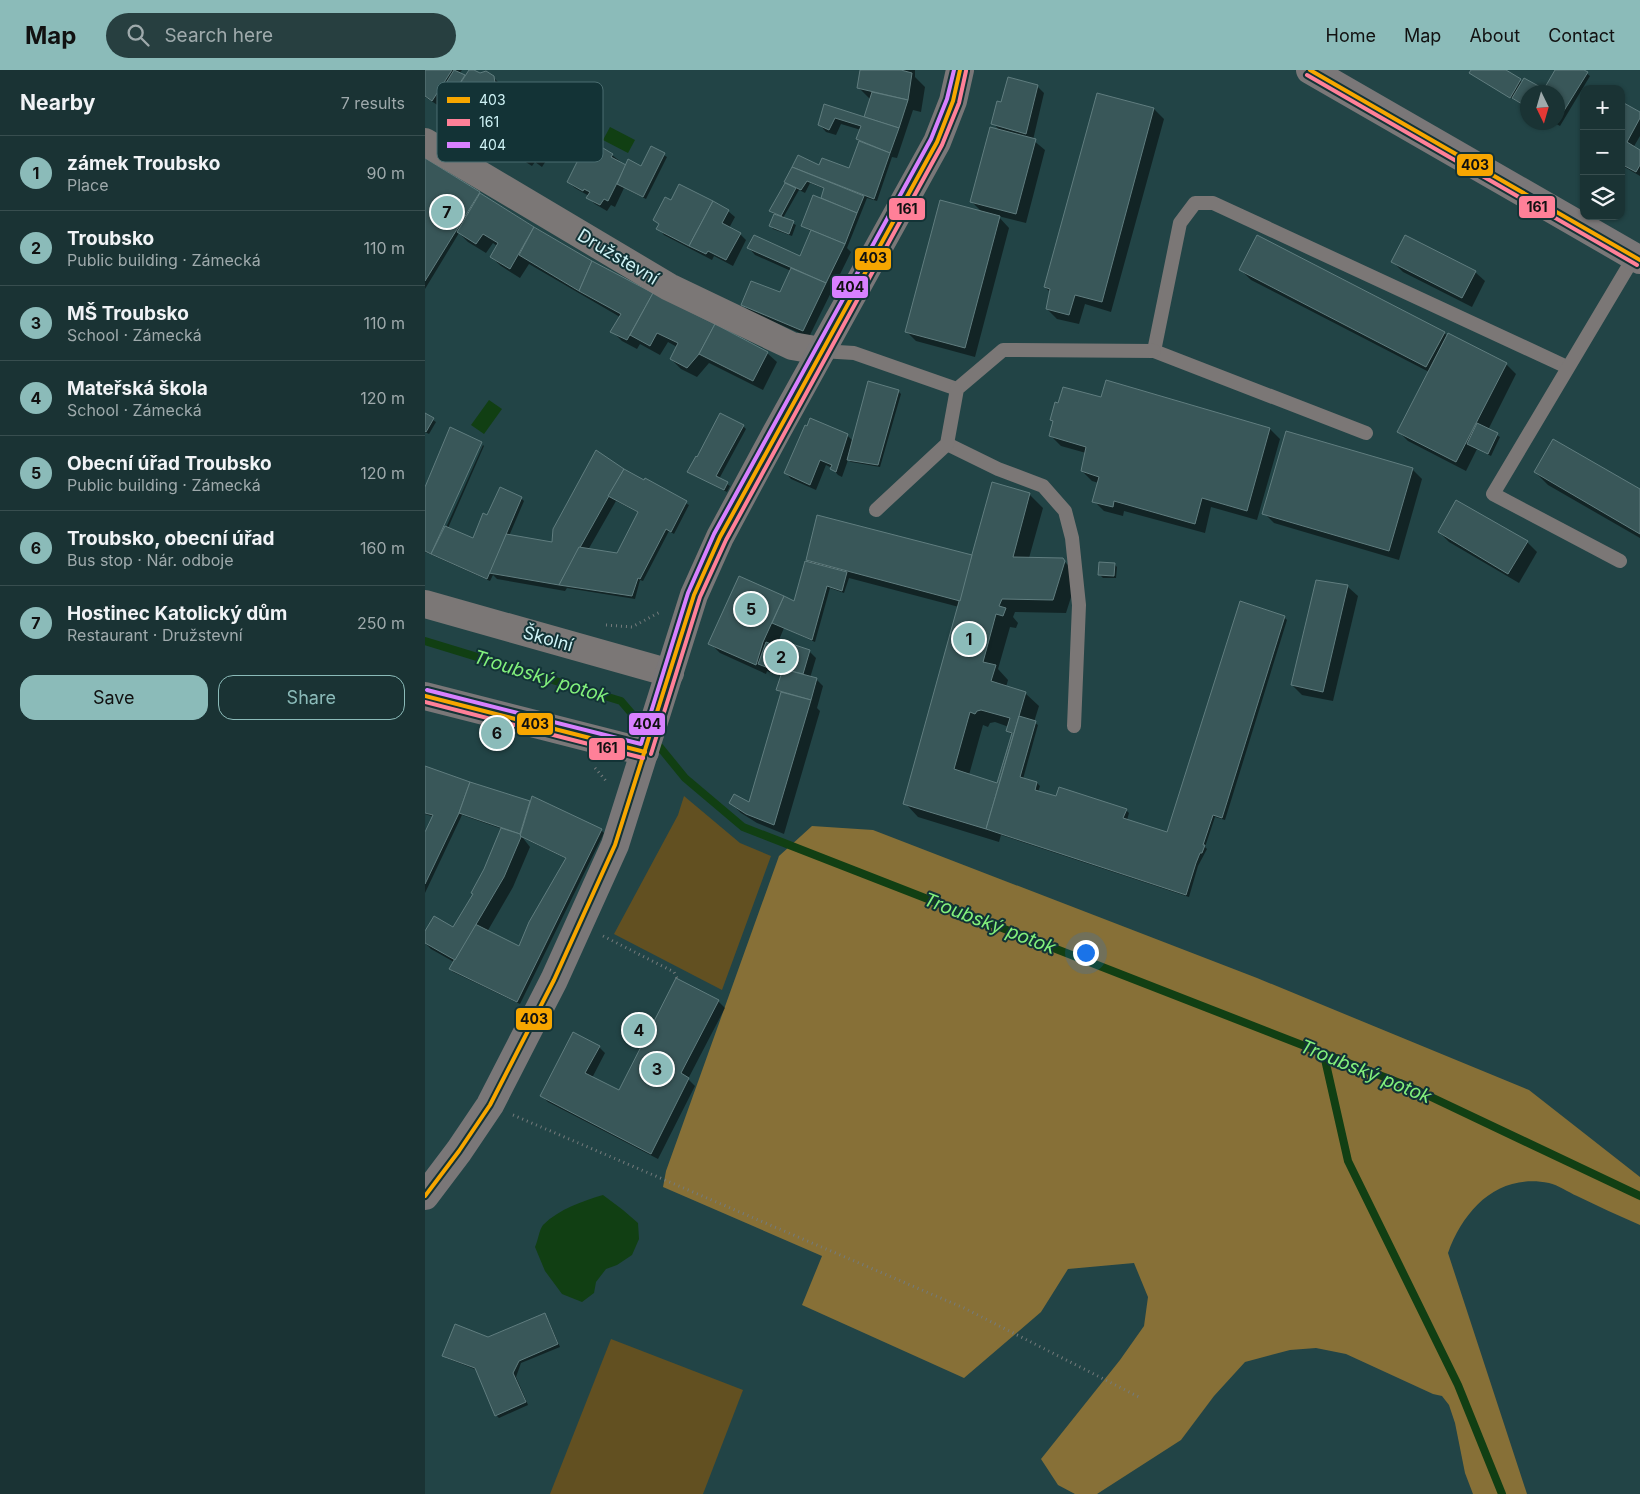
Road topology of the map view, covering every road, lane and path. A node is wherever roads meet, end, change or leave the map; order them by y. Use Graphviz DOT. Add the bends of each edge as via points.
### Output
graph roads {
  1 [pos="961,70"];
  2 [pos="1310,70"];
  3 [pos="425,142"];
  4 [pos="437,149"];
  5 [pos="459,162"];
  6 [pos="1637,258"];
  7 [pos="821,351"];
  8 [pos="1153,351"];
  9 [pos="1567,367"];
  10 [pos="957,389"];
  11 [pos="1366,433"];
  12 [pos="947,444"];
  13 [pos="876,510"];
  14 [pos="1620,561"];
  15 [pos="425,604"];
  16 [pos="661,612"];
  17 [pos="604,625"];
  18 [pos="670,673"];
  19 [pos="425,696"];
  20 [pos="1074,726"];
  21 [pos="647,746"];
  22 [pos="599,933"];
  23 [pos="677,978"];
  24 [pos="490,1104"];
  25 [pos="425,1196"];
  26 [pos="1141,1398"];
  1 -- 7 [label="street" via="937,142"];
  2 -- 6 [label="street"];
  3 -- 4 [label="street, Družstevní"];
  5 -- 7 [label="street, Družstevní" via="669,287 792,346"];
  6 -- 9 [label="lane"];
  7 -- 10 [label="lane" via="854,353"];
  7 -- 18 [label="street" via="720,537 694,595"];
  8 -- 9 [label="lane" via="1180,223 1195,203 1213,203"];
  8 -- 10 [label="lane" via="1003,350"];
  8 -- 11 [label="lane"];
  9 -- 14 [label="lane" via="1493,494"];
  10 -- 12 [label="lane"];
  12 -- 13 [label="lane"];
  12 -- 20 [label="lane" via="1043,486 1065,511 1072,538 1079,604"];
  15 -- 18 [label="street, Školní"];
  16 -- 17 [label="path" via="632,627"];
  18 -- 21 [label="street"];
  19 -- 21 [label="street"];
  21 -- 24 [label="street" via="615,845 554,980"];
  22 -- 23 [label="path" via="673,972"];
  24 -- 25 [label="street"];
  24 -- 26 [label="path" via="964,1308"];
}
